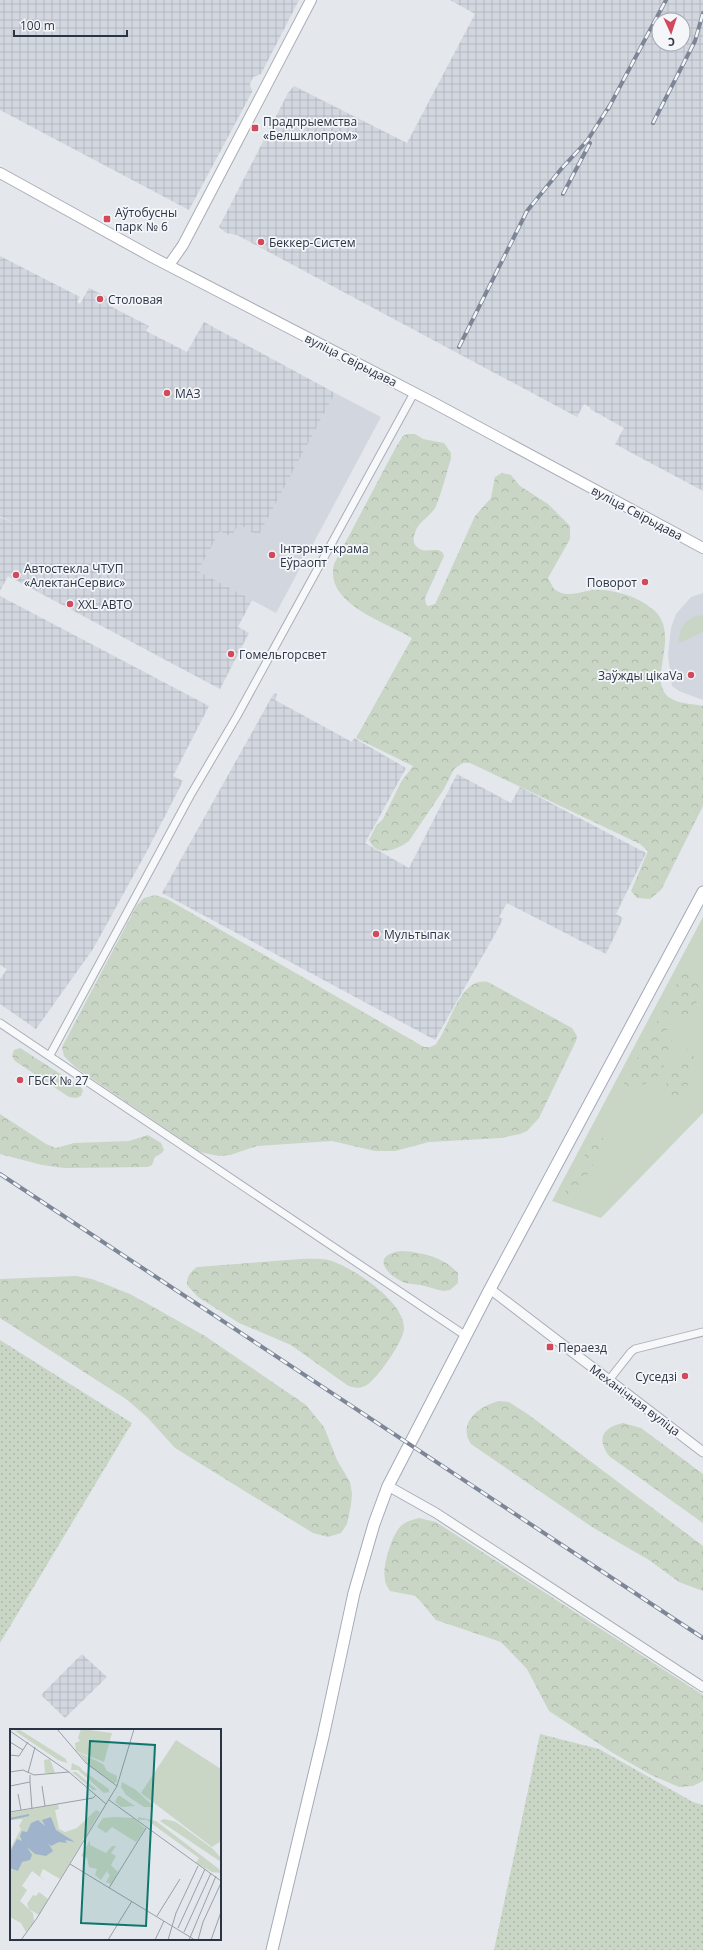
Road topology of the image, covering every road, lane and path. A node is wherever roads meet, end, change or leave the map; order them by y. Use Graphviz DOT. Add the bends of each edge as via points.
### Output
graph roads {
  1 [pos="311,0"];
  2 [pos="0,173"];
  3 [pos="169,265"];
  4 [pos="414,393"];
  5 [pos="703,548"];
  6 [pos="703,892"];
  7 [pos="0,1023"];
  8 [pos="50,1055"];
  9 [pos="490,1289"];
  10 [pos="703,1332"];
  11 [pos="466,1336"];
  12 [pos="609,1380"];
  13 [pos="703,1452"];
  14 [pos="388,1486"];
  15 [pos="703,1687"];
  16 [pos="272,1950"];
  1 -- 3 [label="main road" via="183,245"];
  2 -- 3 [label="main road, вуліца Свірыдава"];
  3 -- 4 [label="main road, вуліца Свірыдава"];
  4 -- 5 [label="main road, вуліца Свірыдава"];
  4 -- 8 [label="street" via="237,716 190,796"];
  6 -- 9 [label="main road"];
  7 -- 8 [label="street"];
  8 -- 11 [label="street"];
  9 -- 11 [label="main road"];
  9 -- 12 [label="street, Механічная вуліца"];
  10 -- 12 [label="street" via="635,1349"];
  11 -- 14 [label="main road"];
  12 -- 13 [label="street, Механічная вуліца"];
  14 -- 15 [label="street" via="442,1517"];
  14 -- 16 [label="main road" via="354,1593 323,1737"];
}
